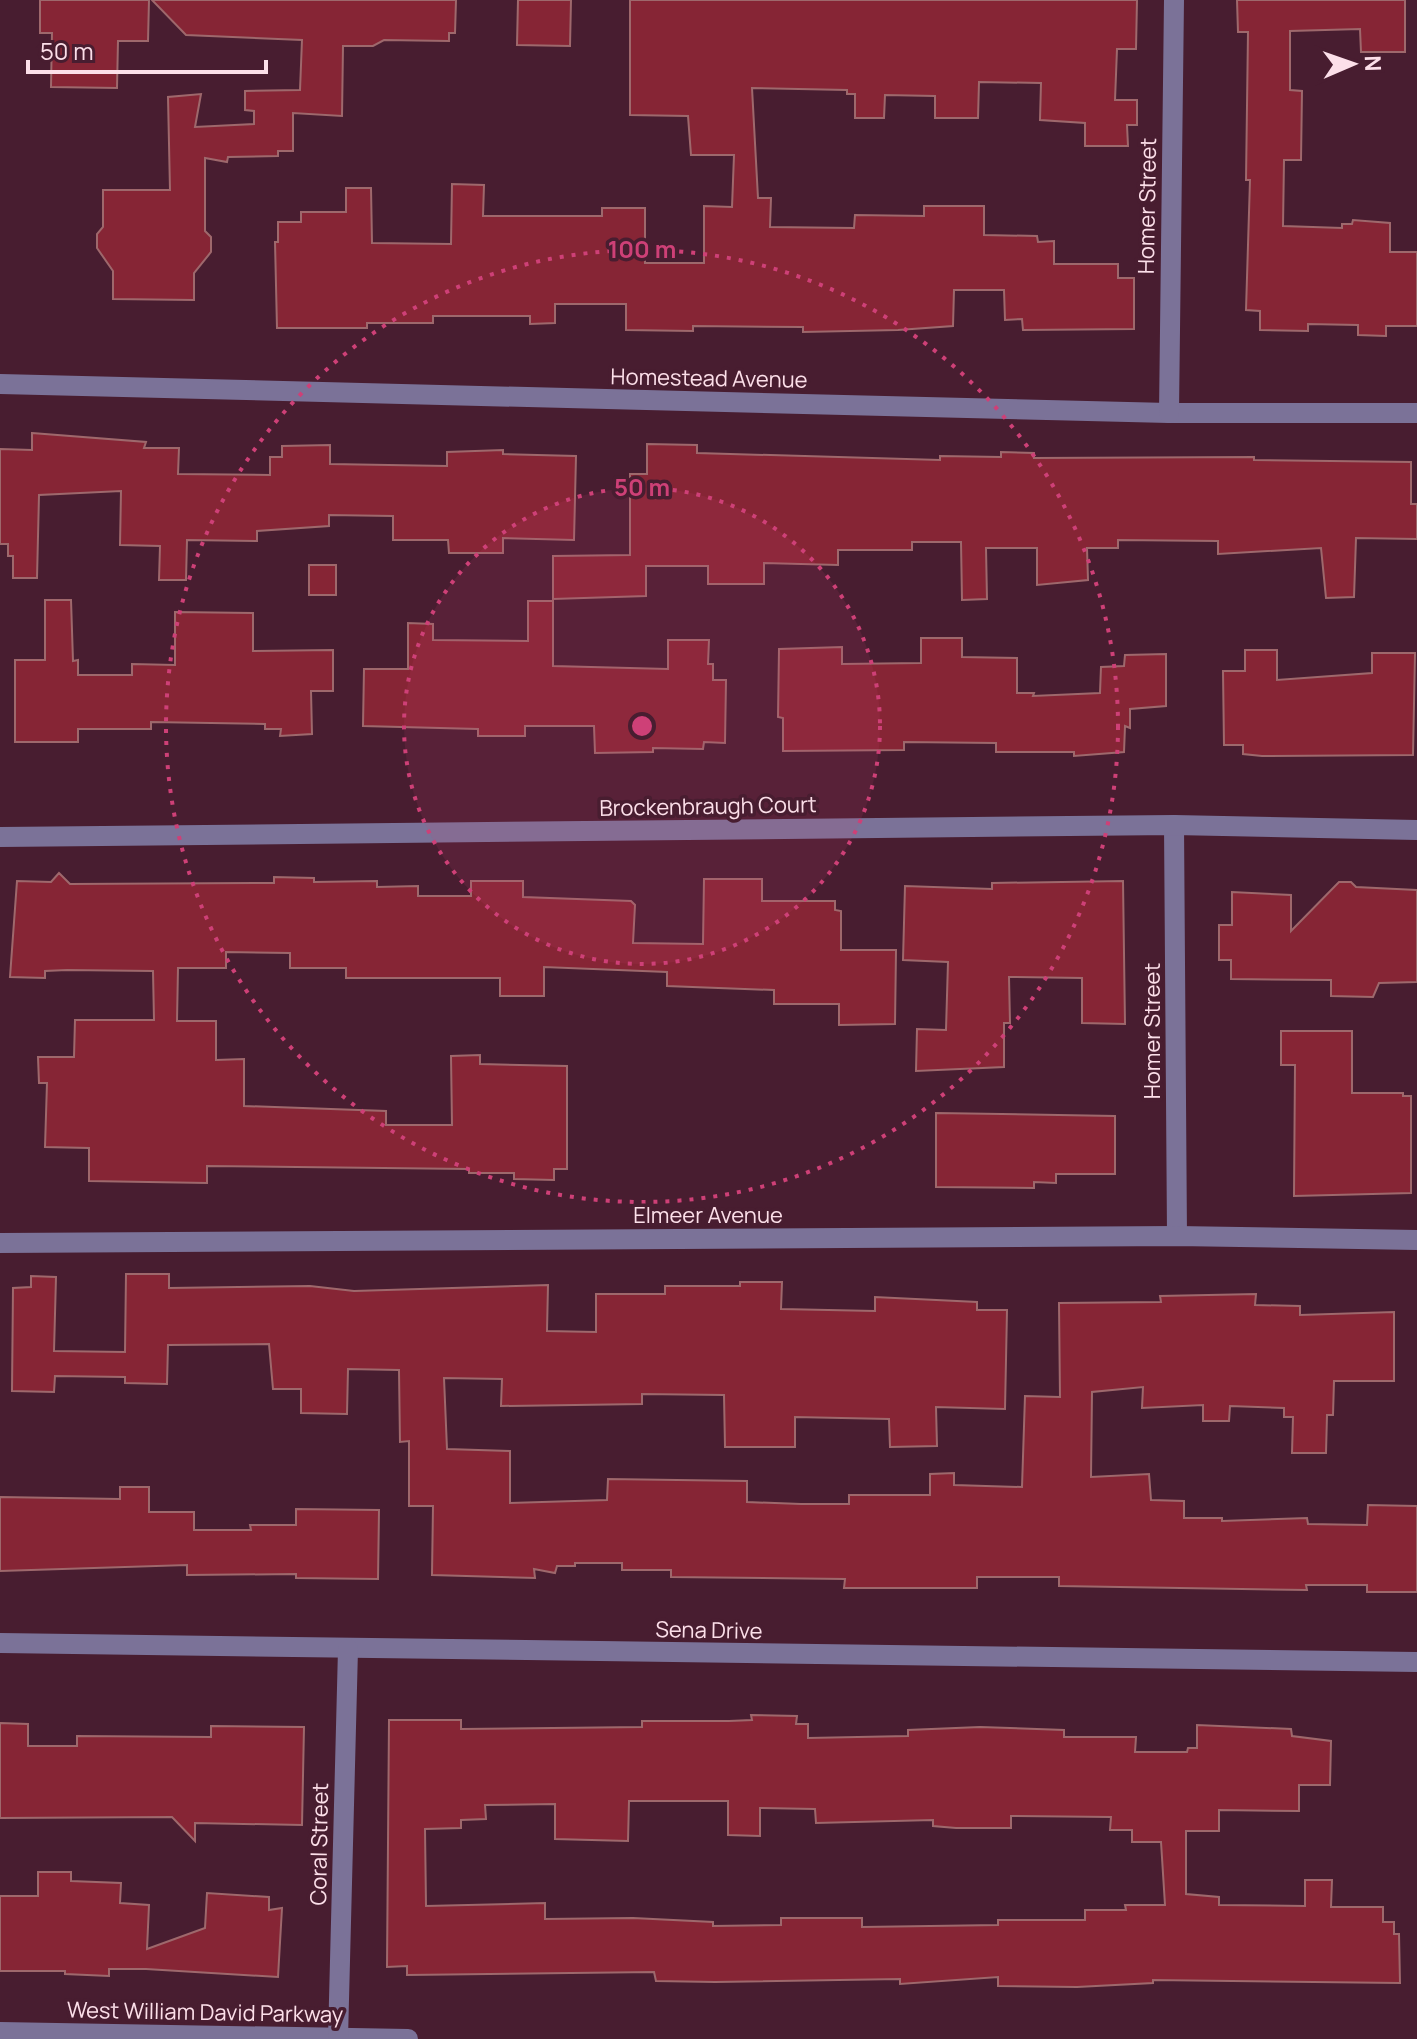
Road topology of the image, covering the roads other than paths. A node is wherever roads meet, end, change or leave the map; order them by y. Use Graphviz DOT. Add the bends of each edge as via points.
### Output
graph roads {
  1 [pos="1174,0"];
  2 [pos="0,384"];
  3 [pos="1169,413"];
  4 [pos="1417,413"];
  5 [pos="1174,825"];
  6 [pos="1417,830"];
  7 [pos="0,837"];
  8 [pos="1177,1236"];
  9 [pos="1417,1240"];
  10 [pos="0,1243"];
  11 [pos="0,1643"];
  12 [pos="348,1649"];
  13 [pos="1417,1662"];
  14 [pos="0,2032"];
  15 [pos="338,2039"];
  16 [pos="408,2039"];
  1 -- 3 [label="street, Homer Street"];
  2 -- 3 [label="street, Homestead Avenue"];
  3 -- 4 [label="street, Homestead Avenue"];
  5 -- 6 [label="street, Brockenbraugh Court"];
  5 -- 7 [label="street, Brockenbraugh Court"];
  5 -- 8 [label="street, Homer Street"];
  8 -- 9 [label="street, Elmeer Avenue"];
  8 -- 10 [label="street, Elmeer Avenue"];
  11 -- 12 [label="street, Sena Drive"];
  12 -- 13 [label="street, Sena Drive"];
  12 -- 15 [label="street, Coral Street"];
  14 -- 15 [label="street, West William David Parkway"];
  15 -- 16 [label="street, West William David Parkway"];
}
